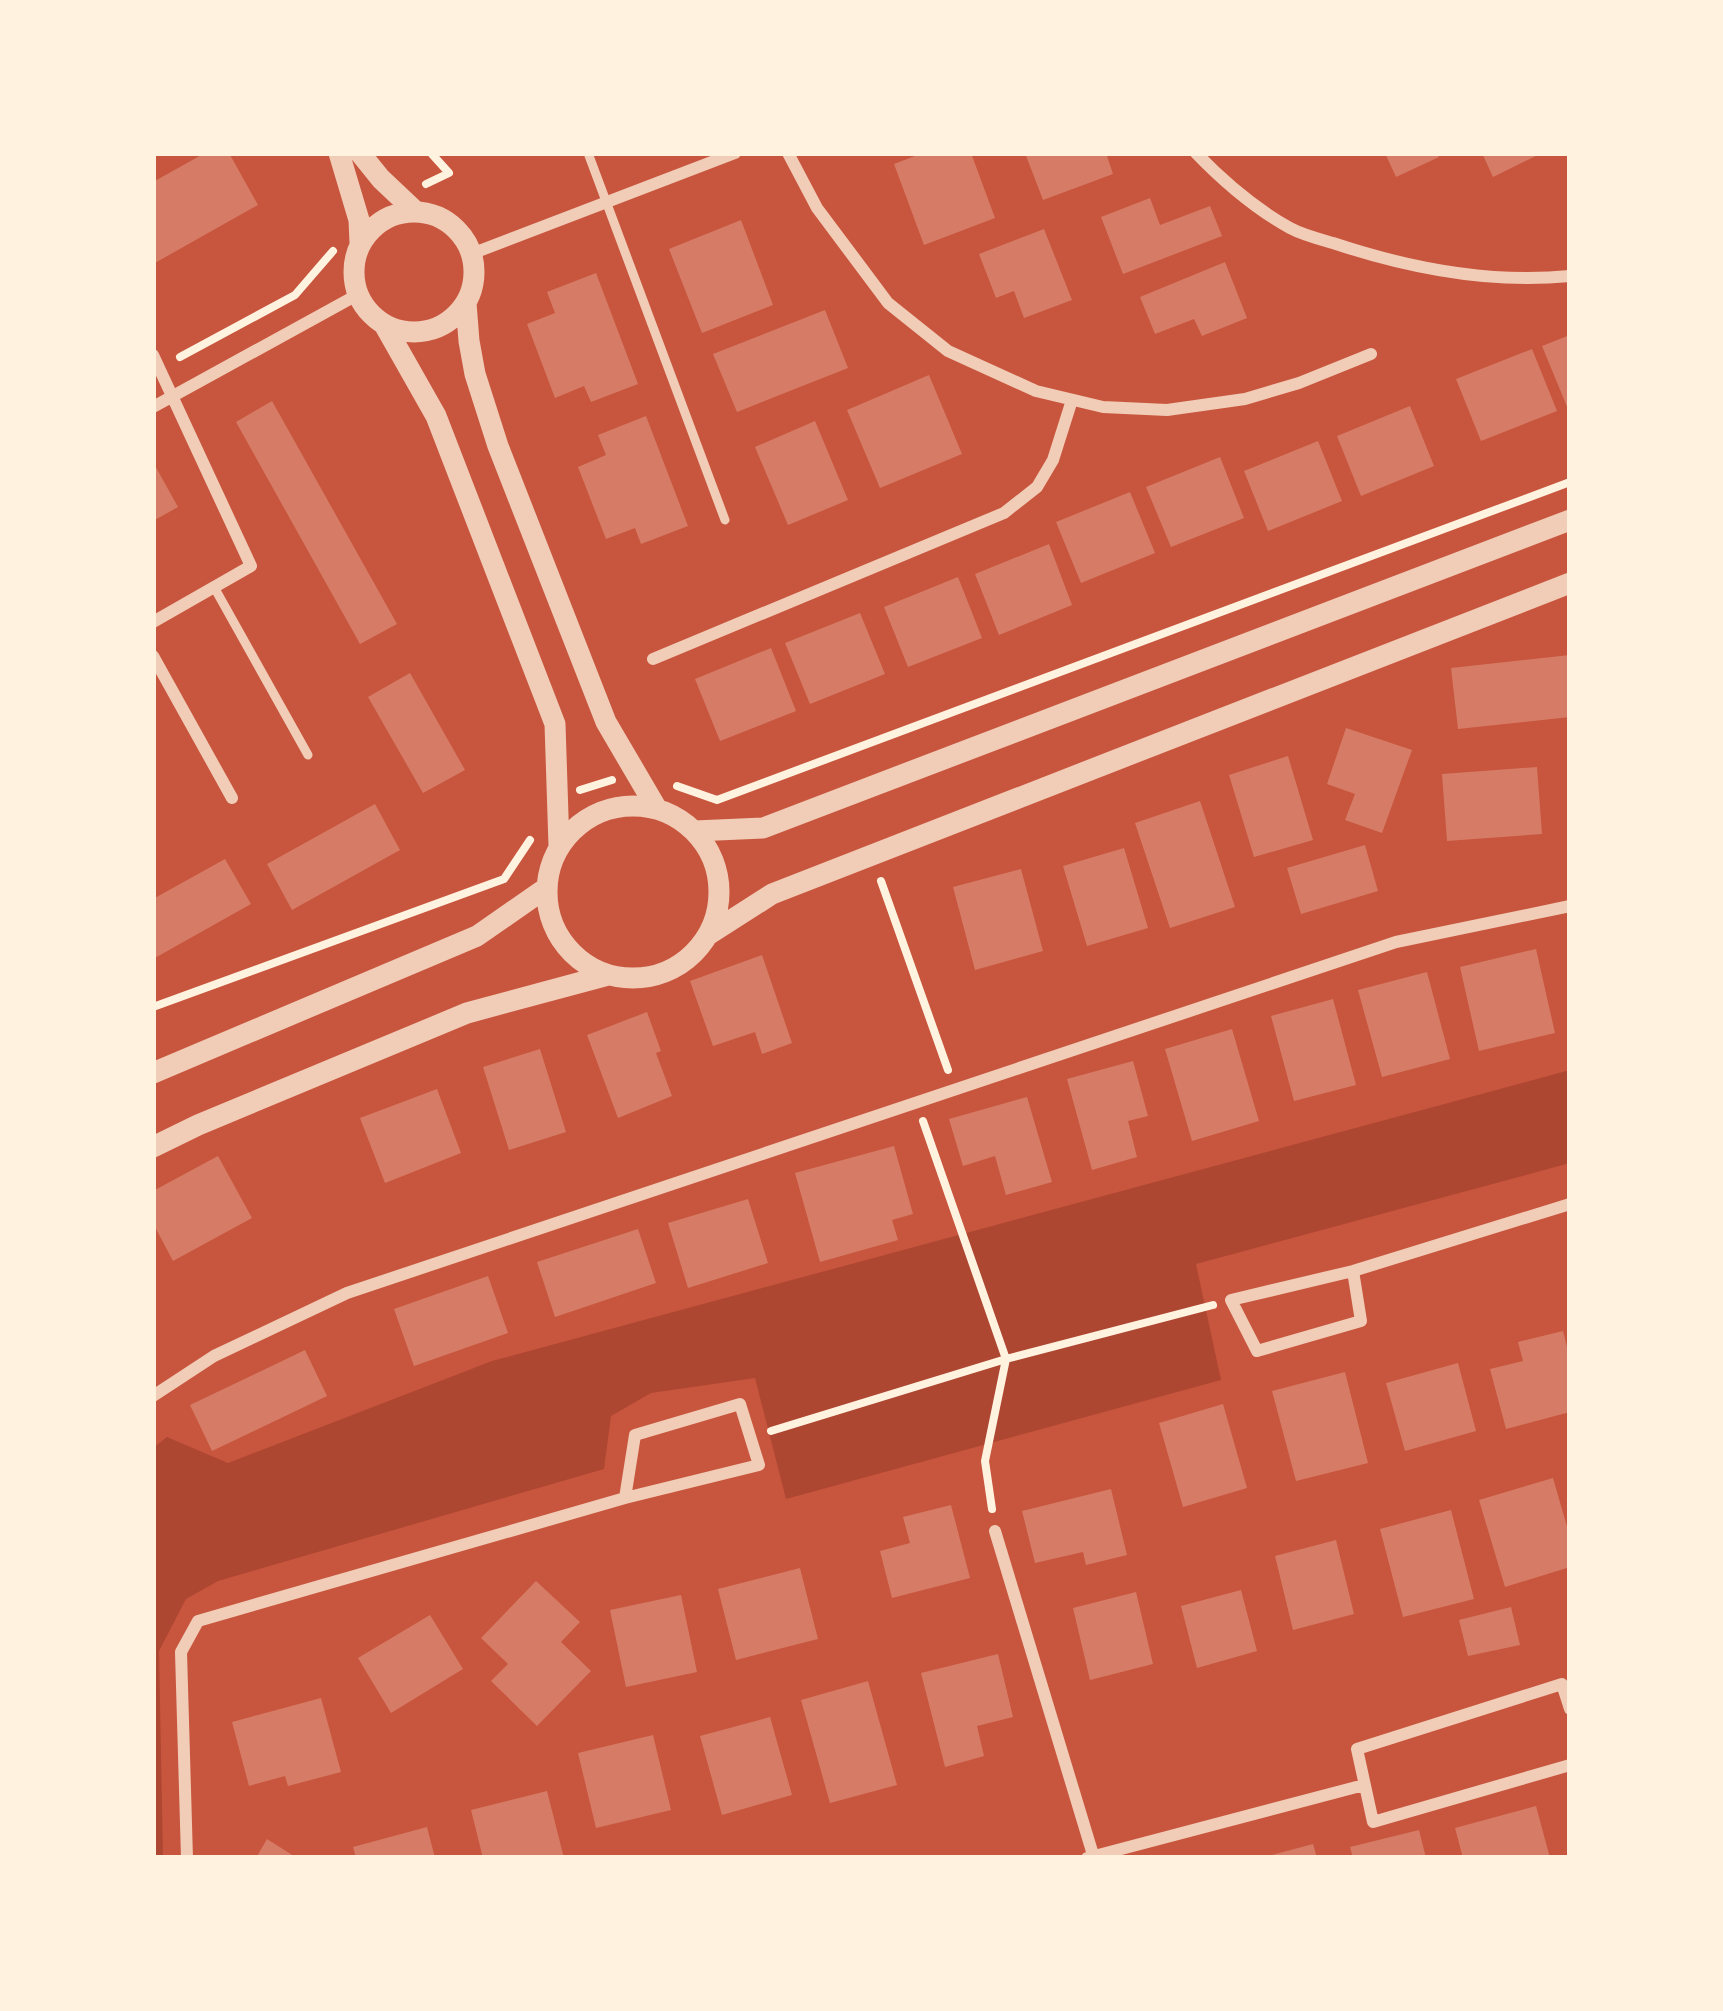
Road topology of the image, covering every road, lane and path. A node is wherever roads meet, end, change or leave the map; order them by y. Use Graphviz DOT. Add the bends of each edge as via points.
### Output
graph roads {
  1 [pos="339,153"];
  2 [pos="360,153"];
  3 [pos="431,153"];
  4 [pos="588,153"];
  5 [pos="735,153"];
  6 [pos="788,153"];
  7 [pos="1196,153"];
  8 [pos="605,203"];
  9 [pos="407,204"];
  10 [pos="359,220"];
  11 [pos="360,244"];
  12 [pos="471,254"];
  13 [pos="1570,276"];
  14 [pos="357,295"];
  15 [pos="466,303"];
  16 [pos="385,326"];
  17 [pos="1371,354"];
  18 [pos="156,362"];
  19 [pos="174,396"];
  20 [pos="1072,400"];
  21 [pos="153,407"];
  22 [pos="1570,482"];
  23 [pos="724,520"];
  24 [pos="1570,520"];
  25 [pos="1570,583"];
  26 [pos="214,587"];
  27 [pos="153,622"];
  28 [pos="153,656"];
  29 [pos="653,659"];
  30 [pos="308,755"];
  31 [pos="635,772"];
  32 [pos="558,797"];
  33 [pos="232,799"];
  34 [pos="657,808"];
  35 [pos="695,831"];
  36 [pos="560,846"];
  37 [pos="872,857"];
  38 [pos="546,888"];
  39 [pos="1570,906"];
  40 [pos="708,935"];
  41 [pos="608,975"];
  42 [pos="153,1007"];
  43 [pos="153,1073"];
  44 [pos="955,1090"];
  45 [pos="917,1102"];
  46 [pos="153,1147"];
  47 [pos="1570,1204"];
  48 [pos="1353,1271"];
  49 [pos="1232,1300"];
  50 [pos="1006,1359"];
  51 [pos="153,1396"];
  52 [pos="750,1438"];
  53 [pos="625,1498"];
  54 [pos="995,1532"];
  55 [pos="1570,1709"];
  56 [pos="1570,1765"];
  57 [pos="1364,1785"];
  58 [pos="1091,1857"];
  59 [pos="187,1858"];
  1 -- 10 [label="street"];
  2 -- 9 [label="street"];
  3 -- 9 [label="path" via="449,173"];
  4 -- 8 [label="lane"];
  5 -- 8 [label="street"];
  6 -- 20 [label="street" via="817,208 888,303 948,351"];
  7 -- 13 [label="street" via="1230,188 1293,230 1435,269 1528,280"];
  8 -- 12 [label="street"];
  8 -- 23 [label="lane"];
  9 -- 11 [label="street"];
  9 -- 12 [label="street" via="454,226"];
  10 -- 11 [label="street"];
  10 -- 18 [label="path" via="295,295"];
  11 -- 14 [label="street"];
  12 -- 15 [label="street"];
  14 -- 16 [label="street"];
  14 -- 19 [label="street"];
  15 -- 16 [label="street" via="433,329"];
  15 -- 31 [label="street" via="475,374 498,446 606,722"];
  16 -- 32 [label="street" via="436,416 555,724"];
  17 -- 20 [label="street" via="1245,399 1167,410"];
  18 -- 19 [label="street"];
  19 -- 21 [label="street"];
  19 -- 26 [label="street" via="251,566"];
  20 -- 29 [label="street" via="1037,487 1004,514"];
  22 -- 31 [label="path" via="717,800"];
  24 -- 35 [label="street" via="763,828"];
  25 -- 37 [label="street"];
  26 -- 27 [label="street"];
  26 -- 30 [label="lane"];
  28 -- 33 [label="street"];
  31 -- 32 [label="path"];
  31 -- 34 [label="street"];
  32 -- 36 [label="street"];
  32 -- 42 [label="path" via="504,879"];
  34 -- 35 [label="street"];
  34 -- 36 [label="street" via="592,815"];
  35 -- 40 [label="street" via="717,870 717,914"];
  36 -- 38 [label="street"];
  37 -- 40 [label="street" via="772,894"];
  37 -- 44 [label="path"];
  38 -- 41 [label="street" via="569,951"];
  38 -- 43 [label="street" via="477,936"];
  39 -- 44 [label="street" via="1396,942"];
  40 -- 41 [label="street" via="676,967 632,979"];
  41 -- 46 [label="street" via="467,1013"];
  44 -- 45 [label="street"];
  45 -- 50 [label="path"];
  45 -- 51 [label="street" via="346,1293 214,1356"];
  47 -- 48 [label="street"];
  48 -- 49 [label="street"];
  48 -- 49 [label="street" via="1361,1321 1258,1351"];
  49 -- 50 [label="path"];
  50 -- 52 [label="path"];
  50 -- 54 [label="path" via="985,1461"];
  52 -- 53 [label="street" via="760,1465"];
  52 -- 53 [label="street" via="740,1404 635,1435"];
  53 -- 59 [label="street" via="198,1621 181,1652"];
  54 -- 58 [label="street"];
  55 -- 57 [label="street" via="1562,1684 1357,1749"];
  56 -- 57 [label="street" via="1373,1822"];
  57 -- 58 [label="street"];
}
